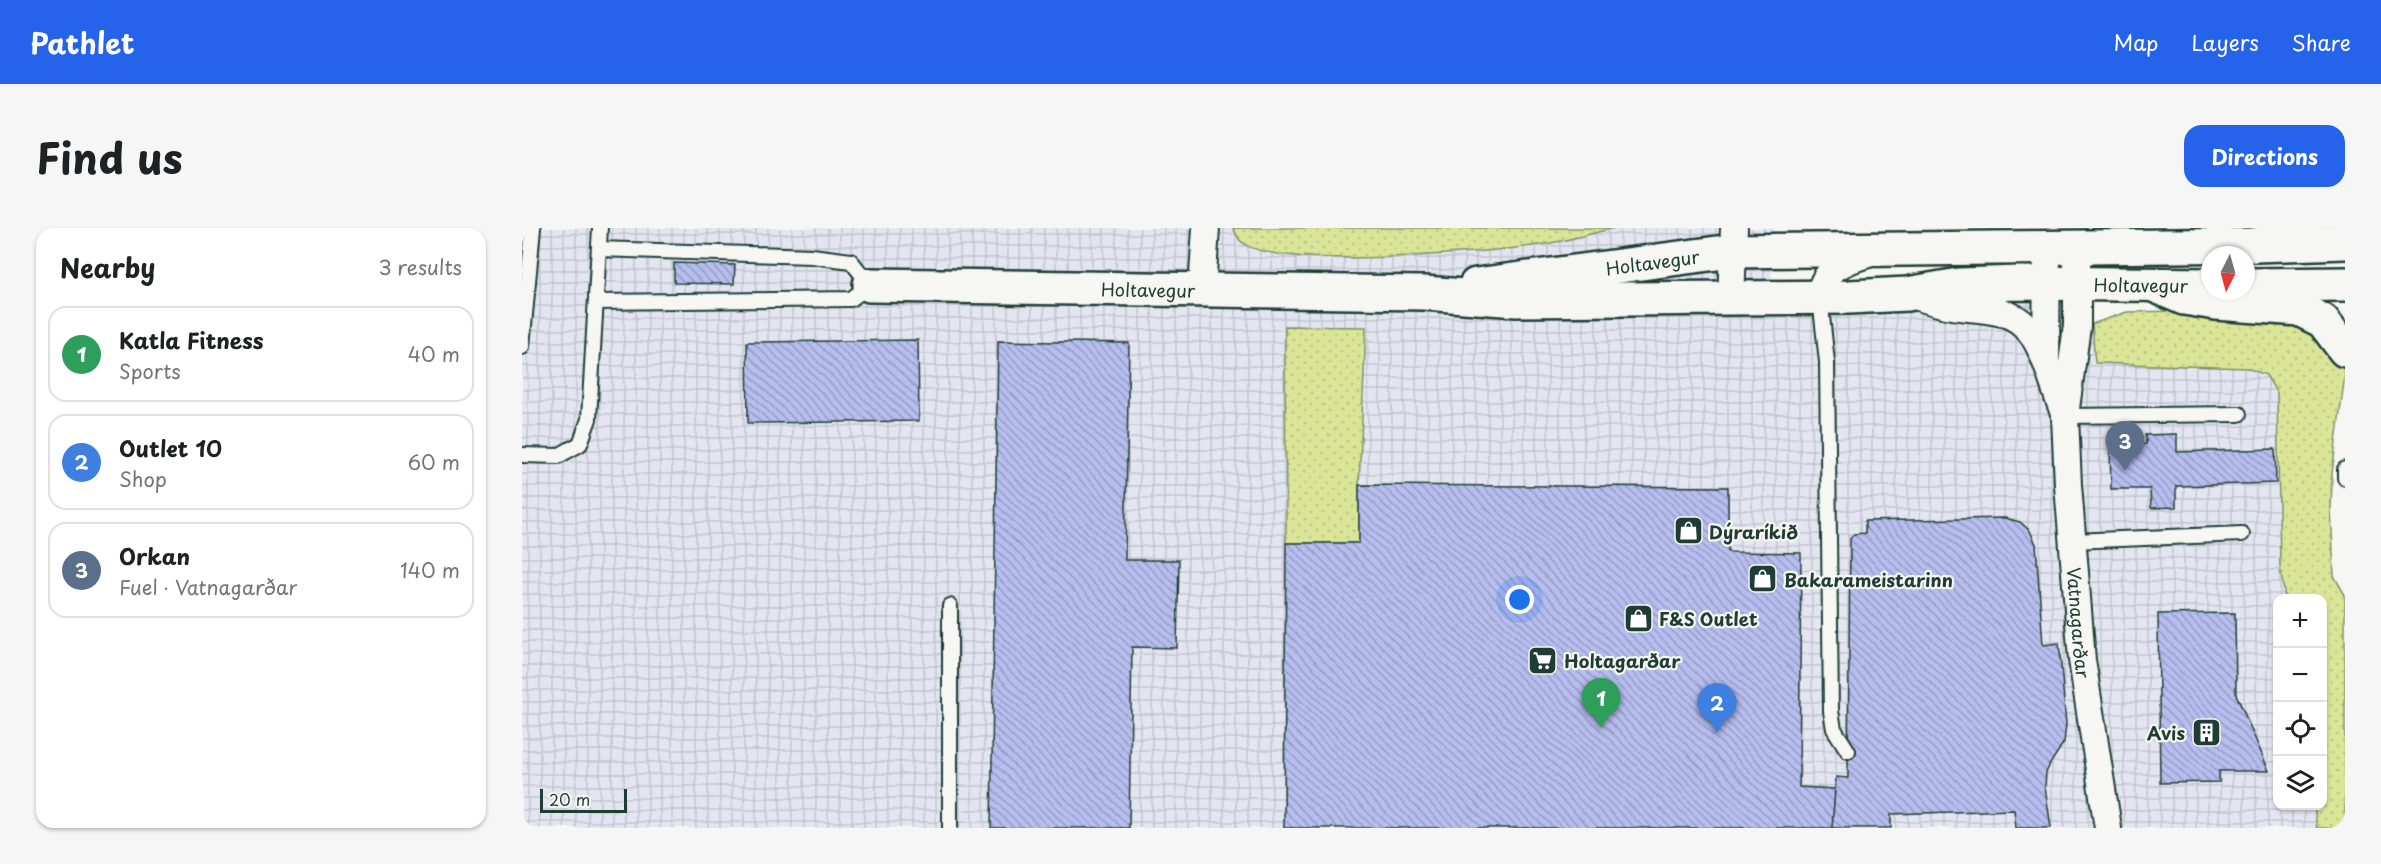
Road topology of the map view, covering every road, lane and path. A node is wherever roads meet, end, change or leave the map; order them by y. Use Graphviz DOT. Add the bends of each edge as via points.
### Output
graph roads {
  1 [pos="533,228"];
  2 [pos="600,228"];
  3 [pos="1206,228"];
  4 [pos="2304,228"];
  5 [pos="1733,239"];
  6 [pos="2345,242"];
  7 [pos="2255,245"];
  8 [pos="2062,246"];
  9 [pos="599,249"];
  10 [pos="1882,250"];
  11 [pos="2062,283"];
  12 [pos="2345,284"];
  13 [pos="870,285"];
  14 [pos="2154,285"];
  15 [pos="2201,285"];
  16 [pos="2255,285"];
  17 [pos="1202,290"];
  18 [pos="1424,293"];
  19 [pos="1907,294"];
  20 [pos="1820,298"];
  21 [pos="1731,299"];
  22 [pos="596,302"];
  23 [pos="522,347"];
  24 [pos="2345,350"];
  25 [pos="2047,367"];
  26 [pos="2239,414"];
  27 [pos="2065,416"];
  28 [pos="522,455"];
  29 [pos="2345,470"];
  30 [pos="2345,478"];
  31 [pos="2242,534"];
  32 [pos="2072,541"];
  33 [pos="950,606"];
  34 [pos="1848,751"];
  35 [pos="950,828"];
  36 [pos="2108,828"];
  1 -- 23 [label="lane"];
  2 -- 9 [label="lane"];
  3 -- 17 [label="street"];
  4 -- 7 [label="main road"];
  5 -- 10 [label="main road, Holtavegur"];
  5 -- 18 [label="main road, Holtavegur"];
  5 -- 21 [label="street"];
  6 -- 7 [label="main road, Holtavegur"];
  7 -- 8 [label="main road, Holtavegur"];
  8 -- 10 [label="main road, Holtavegur"];
  8 -- 11 [label="street, Vatnagarðar"];
  9 -- 13 [label="lane" via="812,256 851,261"];
  9 -- 22 [label="lane"];
  10 -- 20 [label="street, Holtavegur" via="1851,258 1835,267 1821,286"];
  11 -- 14 [label="main road, Holtavegur"];
  11 -- 19 [label="main road, Holtavegur" via="1959,285"];
  11 -- 25 [label="street, Vatnagarðar" via="2045,334"];
  11 -- 27 [label="street, Vatnagarðar" via="2076,326"];
  12 -- 16 [label="main road"];
  13 -- 17 [label="main road, Holtavegur"];
  13 -- 22 [label="lane" via="851,299"];
  14 -- 15 [label="main road, Holtavegur"];
  14 -- 24 [label="main road" via="2184,298 2299,309 2324,321"];
  17 -- 18 [label="main road, Holtavegur"];
  18 -- 21 [label="main road, Holtavegur" via="1517,300"];
  19 -- 20 [label="main road, Holtavegur"];
  19 -- 25 [label="street, Vatnagarðar" via="2013,316 2025,324"];
  20 -- 21 [label="main road, Holtavegur"];
  20 -- 34 [label="lane" via="1826,342 1831,711 1834,729"];
  22 -- 28 [label="lane" via="589,418 580,444 558,456"];
  25 -- 27 [label="street, Vatnagarðar"];
  26 -- 27 [label="lane"];
  27 -- 32 [label="street, Vatnagarðar"];
  29 -- 30 [label="lane"];
  31 -- 32 [label="lane"];
  32 -- 36 [label="street, Vatnagarðar" via="2082,660"];
  33 -- 35 [label="lane"];
}
